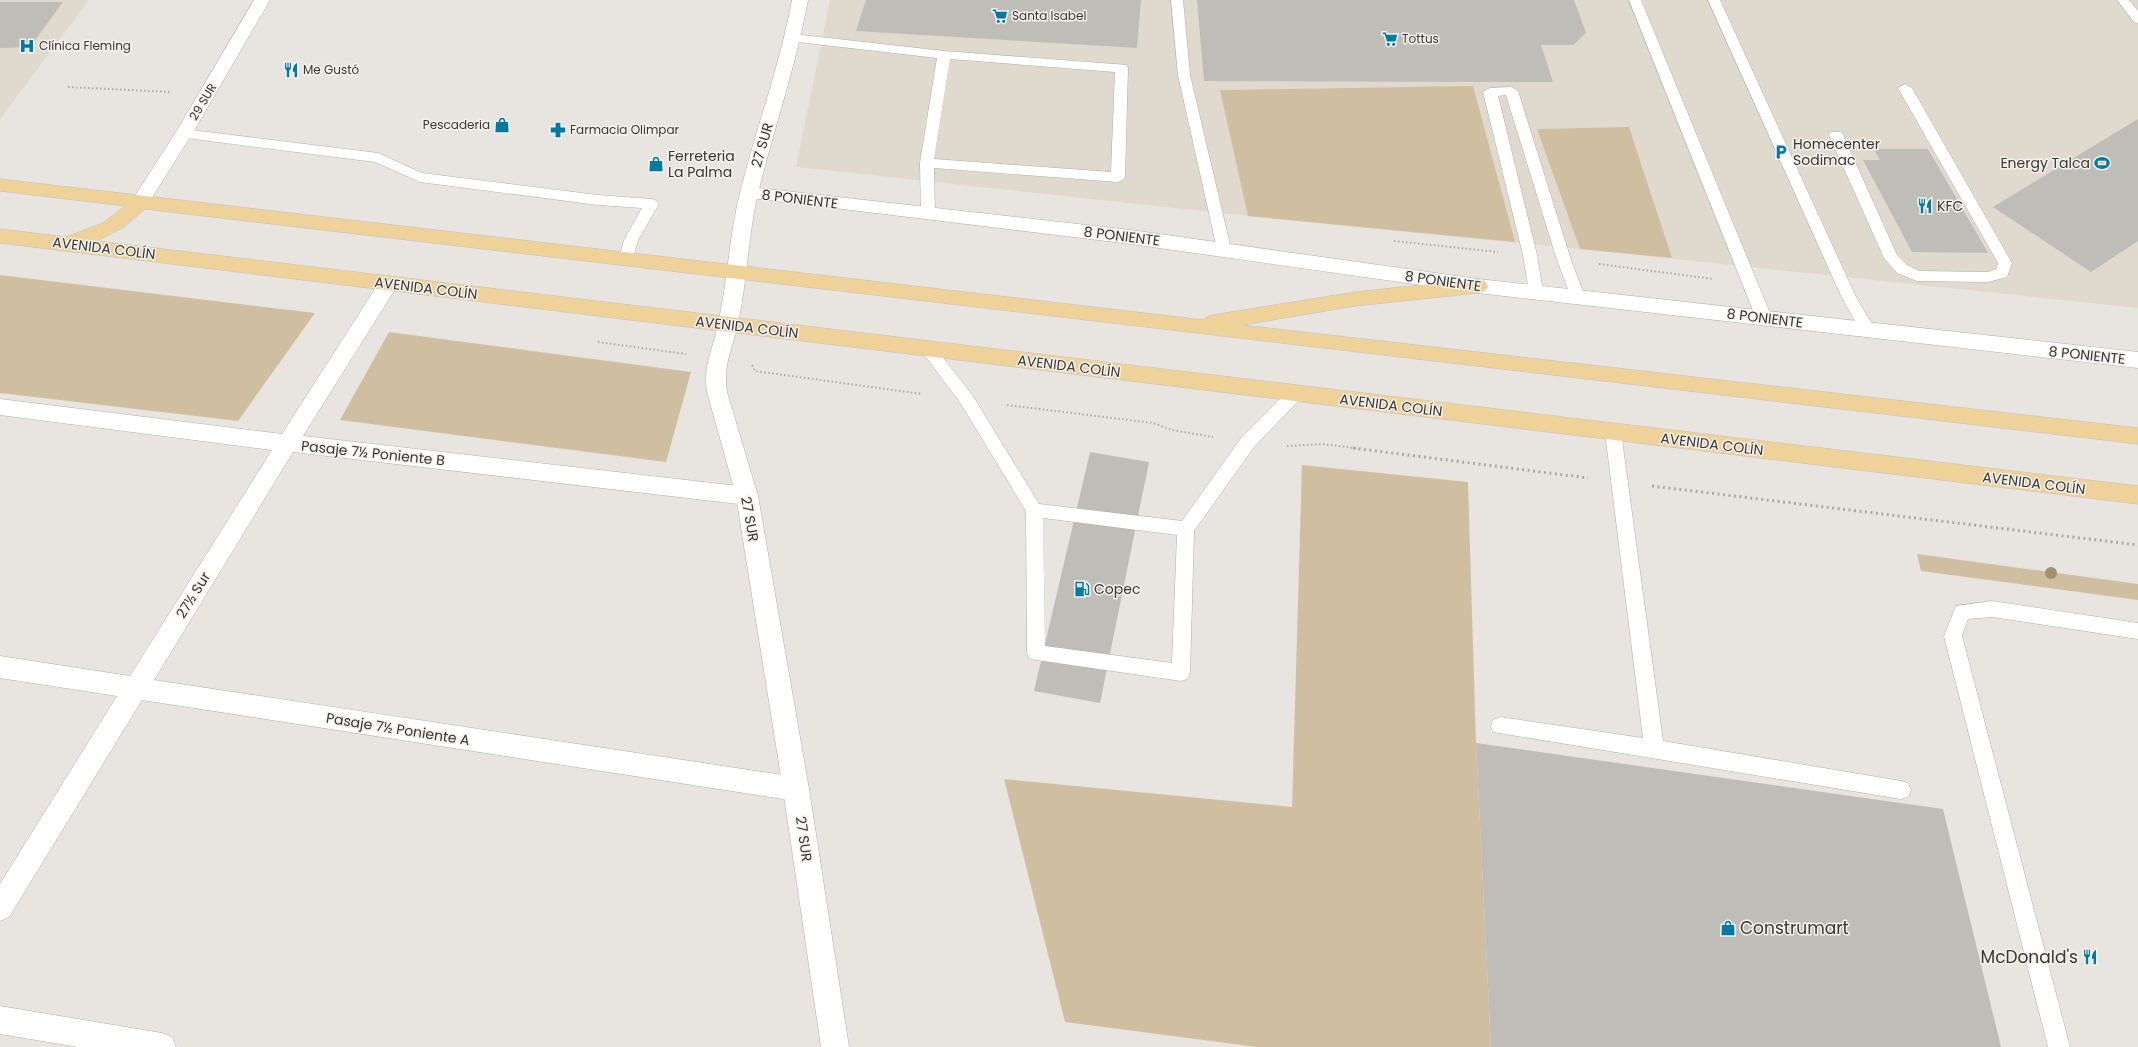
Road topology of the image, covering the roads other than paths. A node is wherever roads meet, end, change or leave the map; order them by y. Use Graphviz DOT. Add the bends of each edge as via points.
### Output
graph roads {
  1 [pos="262,0"];
  2 [pos="800,0"];
  3 [pos="1177,0"];
  4 [pos="1635,0"];
  5 [pos="1714,0"];
  6 [pos="2124,0"];
  7 [pos="2138,19"];
  8 [pos="793,38"];
  9 [pos="944,55"];
  10 [pos="1905,88"];
  11 [pos="184,134"];
  12 [pos="1836,135"];
  13 [pos="927,163"];
  14 [pos="0,185"];
  15 [pos="749,193"];
  16 [pos="140,202"];
  17 [pos="928,214"];
  18 [pos="0,236"];
  19 [pos="67,244"];
  20 [pos="1224,249"];
  21 [pos="626,260"];
  22 [pos="734,273"];
  23 [pos="390,283"];
  24 [pos="1478,286"];
  25 [pos="1536,292"];
  26 [pos="1578,297"];
  27 [pos="1764,318"];
  28 [pos="728,325"];
  29 [pos="1186,326"];
  30 [pos="1868,332"];
  31 [pos="928,349"];
  32 [pos="2138,360"];
  33 [pos="1295,394"];
  34 [pos="0,408"];
  35 [pos="1613,432"];
  36 [pos="2138,436"];
  37 [pos="287,443"];
  38 [pos="2138,495"];
  39 [pos="747,496"];
  40 [pos="1034,510"];
  41 [pos="1186,529"];
  42 [pos="2138,631"];
  43 [pos="0,667"];
  44 [pos="135,689"];
  45 [pos="1500,726"];
  46 [pos="1654,749"];
  47 [pos="796,789"];
  48 [pos="1901,790"];
  49 [pos="0,908"];
  50 [pos="0,1020"];
  51 [pos="162,1047"];
  52 [pos="835,1047"];
  53 [pos="2059,1047"];
  1 -- 11 [label="street, 29 SUR"];
  2 -- 8 [label="street, 27 SUR"];
  3 -- 20 [label="lane" via="1184,75"];
  4 -- 27 [label="lane"];
  5 -- 30 [label="lane" via="1849,298"];
  6 -- 7 [label="lane"];
  8 -- 9 [label="lane"];
  8 -- 15 [label="street, 27 SUR"];
  9 -- 13 [label="lane"];
  9 -- 13 [label="lane" via="1122,68 1118,177"];
  10 -- 12 [label="lane" via="2005,263 2002,273 1988,277 1917,276 1902,269 1891,258"];
  11 -- 16 [label="street, 29 SUR"];
  11 -- 21 [label="lane" via="378,158 420,177 598,200 652,204 631,240"];
  13 -- 17 [label="lane"];
  14 -- 16 [label="main road"];
  15 -- 17 [label="street, 8 PONIENTE"];
  15 -- 22 [label="street, 27 SUR"];
  16 -- 19 [label="main road" via="126,217 108,228 89,238"];
  16 -- 21 [label="main road"];
  17 -- 20 [label="street, 8 PONIENTE"];
  18 -- 19 [label="main road, AVENIDA COLÍN"];
  19 -- 23 [label="main road, AVENIDA COLÍN"];
  20 -- 24 [label="street, 8 PONIENTE"];
  21 -- 22 [label="main road"];
  22 -- 28 [label="street, 27 SUR"];
  22 -- 29 [label="main road"];
  23 -- 28 [label="main road, AVENIDA COLÍN"];
  23 -- 37 [label="street, 27½ Sur"];
  24 -- 25 [label="street, 8 PONIENTE"];
  24 -- 29 [label="main road" via="1355,299"];
  25 -- 26 [label="street, 8 PONIENTE"];
  25 -- 26 [label="lane" via="1530,255 1490,92 1511,91"];
  26 -- 27 [label="street, 8 PONIENTE"];
  27 -- 30 [label="street, 8 PONIENTE"];
  28 -- 31 [label="main road, AVENIDA COLÍN"];
  28 -- 39 [label="street, 27 SUR" via="717,359 715,378"];
  29 -- 36 [label="main road"];
  30 -- 32 [label="street, 8 PONIENTE"];
  31 -- 33 [label="main road, AVENIDA COLÍN"];
  31 -- 40 [label="lane" via="967,400"];
  33 -- 35 [label="main road, AVENIDA COLÍN"];
  33 -- 41 [label="lane" via="1248,442"];
  34 -- 37 [label="street, Pasaje 7½ Poniente B"];
  35 -- 38 [label="main road, AVENIDA COLÍN"];
  35 -- 46 [label="lane"];
  37 -- 39 [label="street, Pasaje 7½ Poniente B"];
  37 -- 44 [label="street, 27½ Sur"];
  39 -- 47 [label="street, 27 SUR"];
  40 -- 41 [label="lane"];
  40 -- 41 [label="lane" via="1036,653 1181,673"];
  42 -- 53 [label="lane" via="1992,609 1962,612 1953,636"];
  43 -- 44 [label="street, Pasaje 7½ Poniente A"];
  44 -- 47 [label="street, Pasaje 7½ Poniente A"];
  44 -- 49 [label="street, 27½ Sur"];
  45 -- 46 [label="lane"];
  46 -- 48 [label="lane"];
  47 -- 52 [label="street, 27 SUR"];
  50 -- 51 [label="street"];
}
